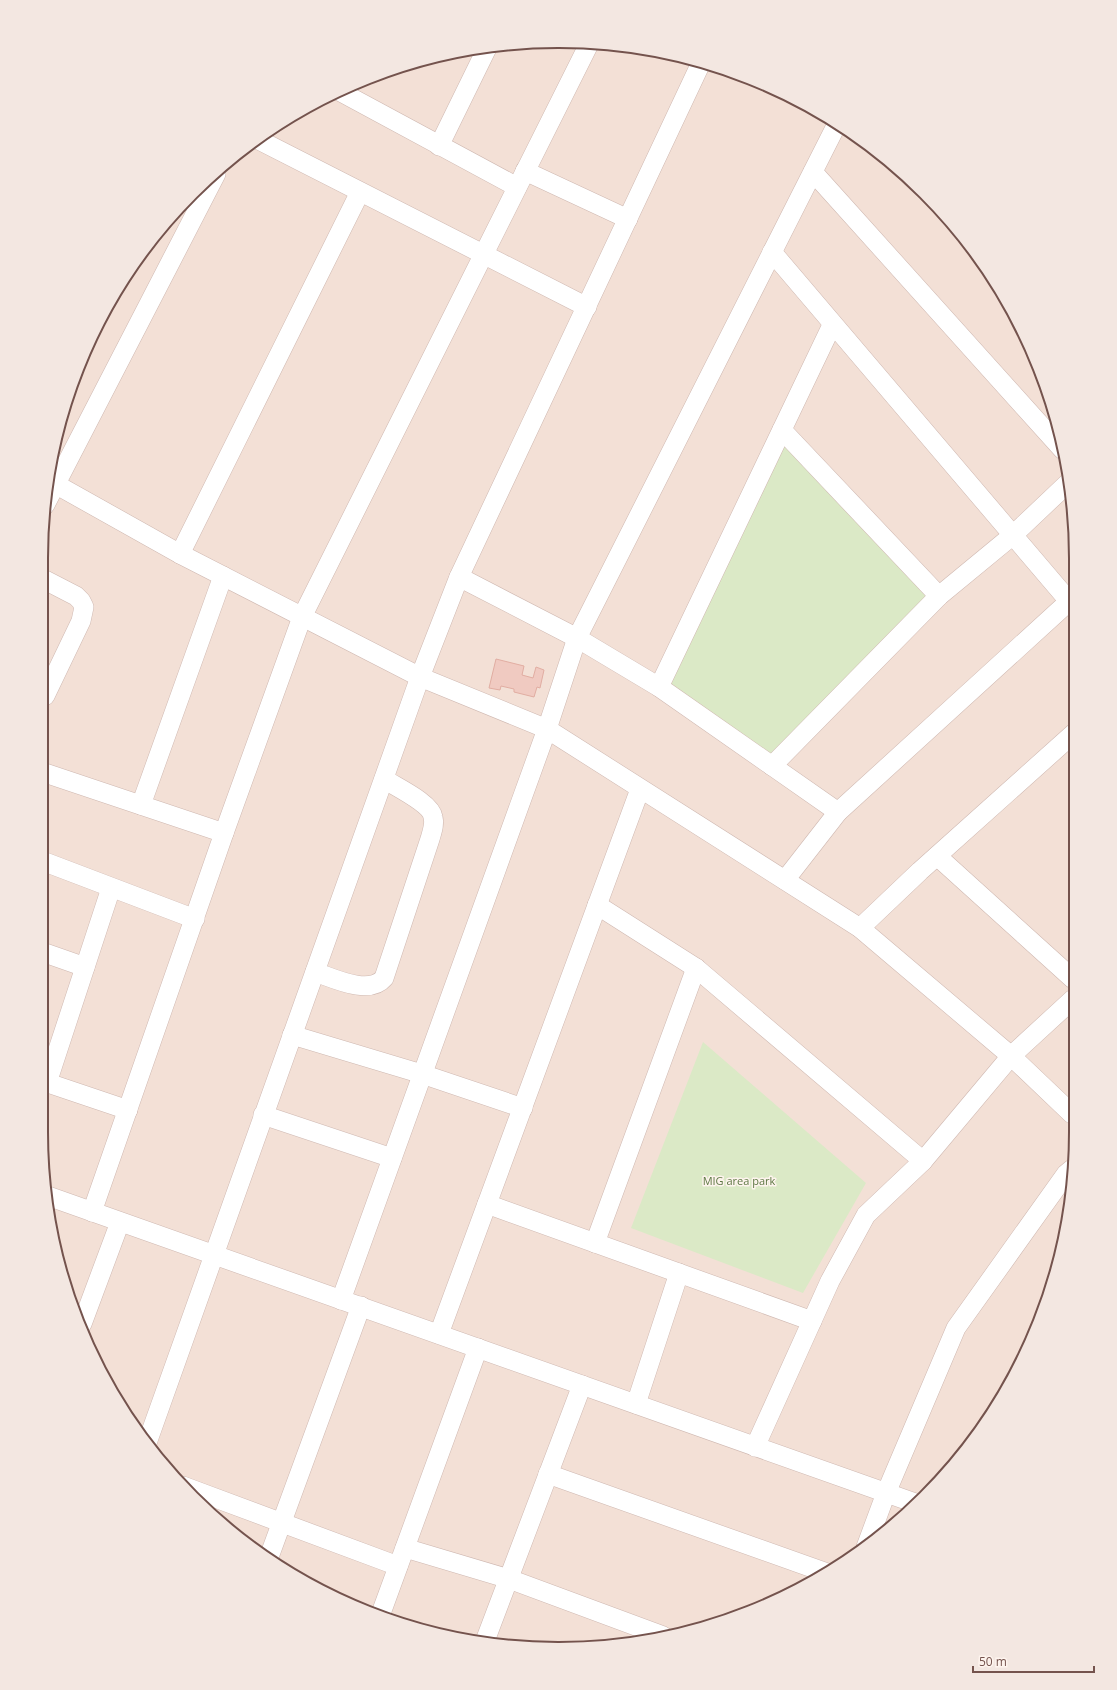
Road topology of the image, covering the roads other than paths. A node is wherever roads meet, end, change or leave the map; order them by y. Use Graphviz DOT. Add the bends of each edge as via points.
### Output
graph roads {
  1 [pos="587,49"];
  2 [pos="484,53"];
  3 [pos="699,67"];
  4 [pos="346,95"];
  5 [pos="834,129"];
  6 [pos="263,142"];
  7 [pos="438,146"];
  8 [pos="813,172"];
  9 [pos="521,179"];
  10 [pos="209,188"];
  11 [pos="360,192"];
  12 [pos="628,218"];
  13 [pos="772,252"];
  14 [pos="484,254"];
  15 [pos="587,306"];
  16 [pos="832,324"];
  17 [pos="782,430"];
  18 [pos="1056,443"];
  19 [pos="55,477"];
  20 [pos="54,483"];
  21 [pos="1064,487"];
  22 [pos="1013,535"];
  23 [pos="180,554"];
  24 [pos="223,576"];
  25 [pos="459,577"];
  26 [pos="48,581"];
  27 [pos="1069,595"];
  28 [pos="939,596"];
  29 [pos="1069,601"];
  30 [pos="302,617"];
  31 [pos="577,638"];
  32 [pos="420,677"];
  33 [pos="660,687"];
  34 [pos="48,692"];
  35 [pos="547,729"];
  36 [pos="1069,738"];
  37 [pos="772,766"];
  38 [pos="48,774"];
  39 [pos="384,779"];
  40 [pos="640,789"];
  41 [pos="141,805"];
  42 [pos="838,812"];
  43 [pos="224,834"];
  44 [pos="938,856"];
  45 [pos="48,863"];
  46 [pos="785,880"];
  47 [pos="111,888"];
  48 [pos="597,905"];
  49 [pos="195,919"];
  50 [pos="860,928"];
  51 [pos="48,954"];
  52 [pos="85,967"];
  53 [pos="696,968"];
  54 [pos="315,972"];
  55 [pos="1069,975"];
  56 [pos="1069,1002"];
  57 [pos="292,1035"];
  58 [pos="1011,1056"];
  59 [pos="422,1074"];
  60 [pos="48,1076"];
  61 [pos="48,1083"];
  62 [pos="522,1108"];
  63 [pos="128,1110"];
  64 [pos="1069,1111"];
  65 [pos="263,1115"];
  66 [pos="392,1158"];
  67 [pos="923,1161"];
  68 [pos="1067,1173"];
  69 [pos="52,1197"];
  70 [pos="487,1204"];
  71 [pos="92,1212"];
  72 [pos="120,1222"];
  73 [pos="595,1243"];
  74 [pos="213,1255"];
  75 [pos="679,1273"];
  76 [pos="341,1300"];
  77 [pos="361,1306"];
  78 [pos="83,1316"];
  79 [pos="812,1321"];
  80 [pos="439,1334"];
  81 [pos="478,1348"];
  82 [pos="582,1385"];
  83 [pos="636,1404"];
  84 [pos="149,1437"];
  85 [pos="755,1447"];
  86 [pos="548,1474"];
  87 [pos="197,1491"];
  88 [pos="886,1493"];
  89 [pos="910,1501"];
  90 [pos="282,1522"];
  91 [pos="870,1536"];
  92 [pos="405,1548"];
  93 [pos="271,1553"];
  94 [pos="398,1566"];
  95 [pos="820,1570"];
  96 [pos="509,1579"];
  97 [pos="382,1610"];
  98 [pos="654,1633"];
  99 [pos="487,1637"];
  1 -- 9 [label="street"];
  2 -- 7 [label="street"];
  3 -- 12 [label="street"];
  4 -- 7 [label="street"];
  5 -- 8 [label="street"];
  6 -- 11 [label="street"];
  7 -- 9 [label="street"];
  8 -- 13 [label="street"];
  8 -- 18 [label="street"];
  9 -- 12 [label="street"];
  9 -- 14 [label="street"];
  10 -- 19 [label="street"];
  11 -- 14 [label="street"];
  11 -- 23 [label="street"];
  12 -- 15 [label="street"];
  13 -- 16 [label="street"];
  13 -- 31 [label="street"];
  14 -- 15 [label="street"];
  14 -- 30 [label="street"];
  15 -- 25 [label="street"];
  16 -- 17 [label="street"];
  16 -- 22 [label="street"];
  17 -- 28 [label="street"];
  17 -- 33 [label="street"];
  20 -- 23 [label="street"];
  21 -- 22 [label="street"];
  22 -- 27 [label="street"];
  22 -- 28 [label="street"];
  23 -- 24 [label="street"];
  24 -- 30 [label="street"];
  24 -- 41 [label="street"];
  25 -- 31 [label="street"];
  25 -- 32 [label="street"];
  26 -- 34 [label="street" via="76,596 84,607 81,622"];
  28 -- 37 [label="street"];
  29 -- 42 [label="street"];
  30 -- 32 [label="street"];
  30 -- 43 [label="street"];
  31 -- 33 [label="street"];
  31 -- 35 [label="street"];
  32 -- 35 [label="street"];
  32 -- 39 [label="street"];
  33 -- 37 [label="street"];
  35 -- 40 [label="street"];
  35 -- 59 [label="street"];
  36 -- 44 [label="street"];
  37 -- 42 [label="street"];
  38 -- 41 [label="street"];
  39 -- 54 [label="street"];
  39 -- 54 [label="street" via="426,805 434,818 430,839 384,978 380,984 363,987"];
  40 -- 46 [label="street"];
  40 -- 48 [label="street"];
  41 -- 43 [label="street"];
  42 -- 46 [label="street"];
  43 -- 49 [label="street"];
  44 -- 50 [label="street"];
  44 -- 55 [label="street"];
  45 -- 47 [label="street"];
  46 -- 50 [label="street"];
  47 -- 49 [label="street"];
  47 -- 52 [label="street"];
  48 -- 53 [label="street"];
  48 -- 62 [label="street"];
  49 -- 63 [label="street"];
  50 -- 58 [label="street"];
  51 -- 52 [label="street"];
  52 -- 60 [label="street"];
  53 -- 67 [label="street"];
  53 -- 73 [label="street"];
  54 -- 57 [label="street"];
  56 -- 58 [label="street"];
  57 -- 59 [label="street"];
  57 -- 65 [label="street"];
  58 -- 64 [label="street"];
  58 -- 67 [label="street"];
  59 -- 62 [label="street"];
  59 -- 66 [label="street"];
  61 -- 63 [label="street"];
  62 -- 70 [label="street"];
  63 -- 71 [label="street"];
  65 -- 66 [label="street"];
  65 -- 74 [label="street"];
  66 -- 76 [label="street"];
  67 -- 79 [label="street" via="866,1215 830,1281"];
  68 -- 88 [label="street" via="956,1328"];
  69 -- 71 [label="street"];
  70 -- 73 [label="street"];
  70 -- 80 [label="street"];
  71 -- 72 [label="street"];
  72 -- 74 [label="street"];
  72 -- 78 [label="street"];
  73 -- 75 [label="street"];
  74 -- 76 [label="street"];
  74 -- 84 [label="street"];
  75 -- 79 [label="street"];
  75 -- 83 [label="street"];
  76 -- 77 [label="street"];
  77 -- 80 [label="street"];
  77 -- 90 [label="street"];
  79 -- 85 [label="street"];
  80 -- 81 [label="street"];
  81 -- 82 [label="street"];
  81 -- 92 [label="street"];
  82 -- 83 [label="street"];
  82 -- 86 [label="street"];
  83 -- 85 [label="street"];
  85 -- 88 [label="street"];
  86 -- 95 [label="street"];
  86 -- 96 [label="street"];
  87 -- 90 [label="street"];
  88 -- 89 [label="street"];
  88 -- 91 [label="street"];
  90 -- 93 [label="street"];
  90 -- 94 [label="street"];
  92 -- 94 [label="street"];
  92 -- 96 [label="street"];
  94 -- 97 [label="street"];
  96 -- 98 [label="street"];
  96 -- 99 [label="street"];
}
